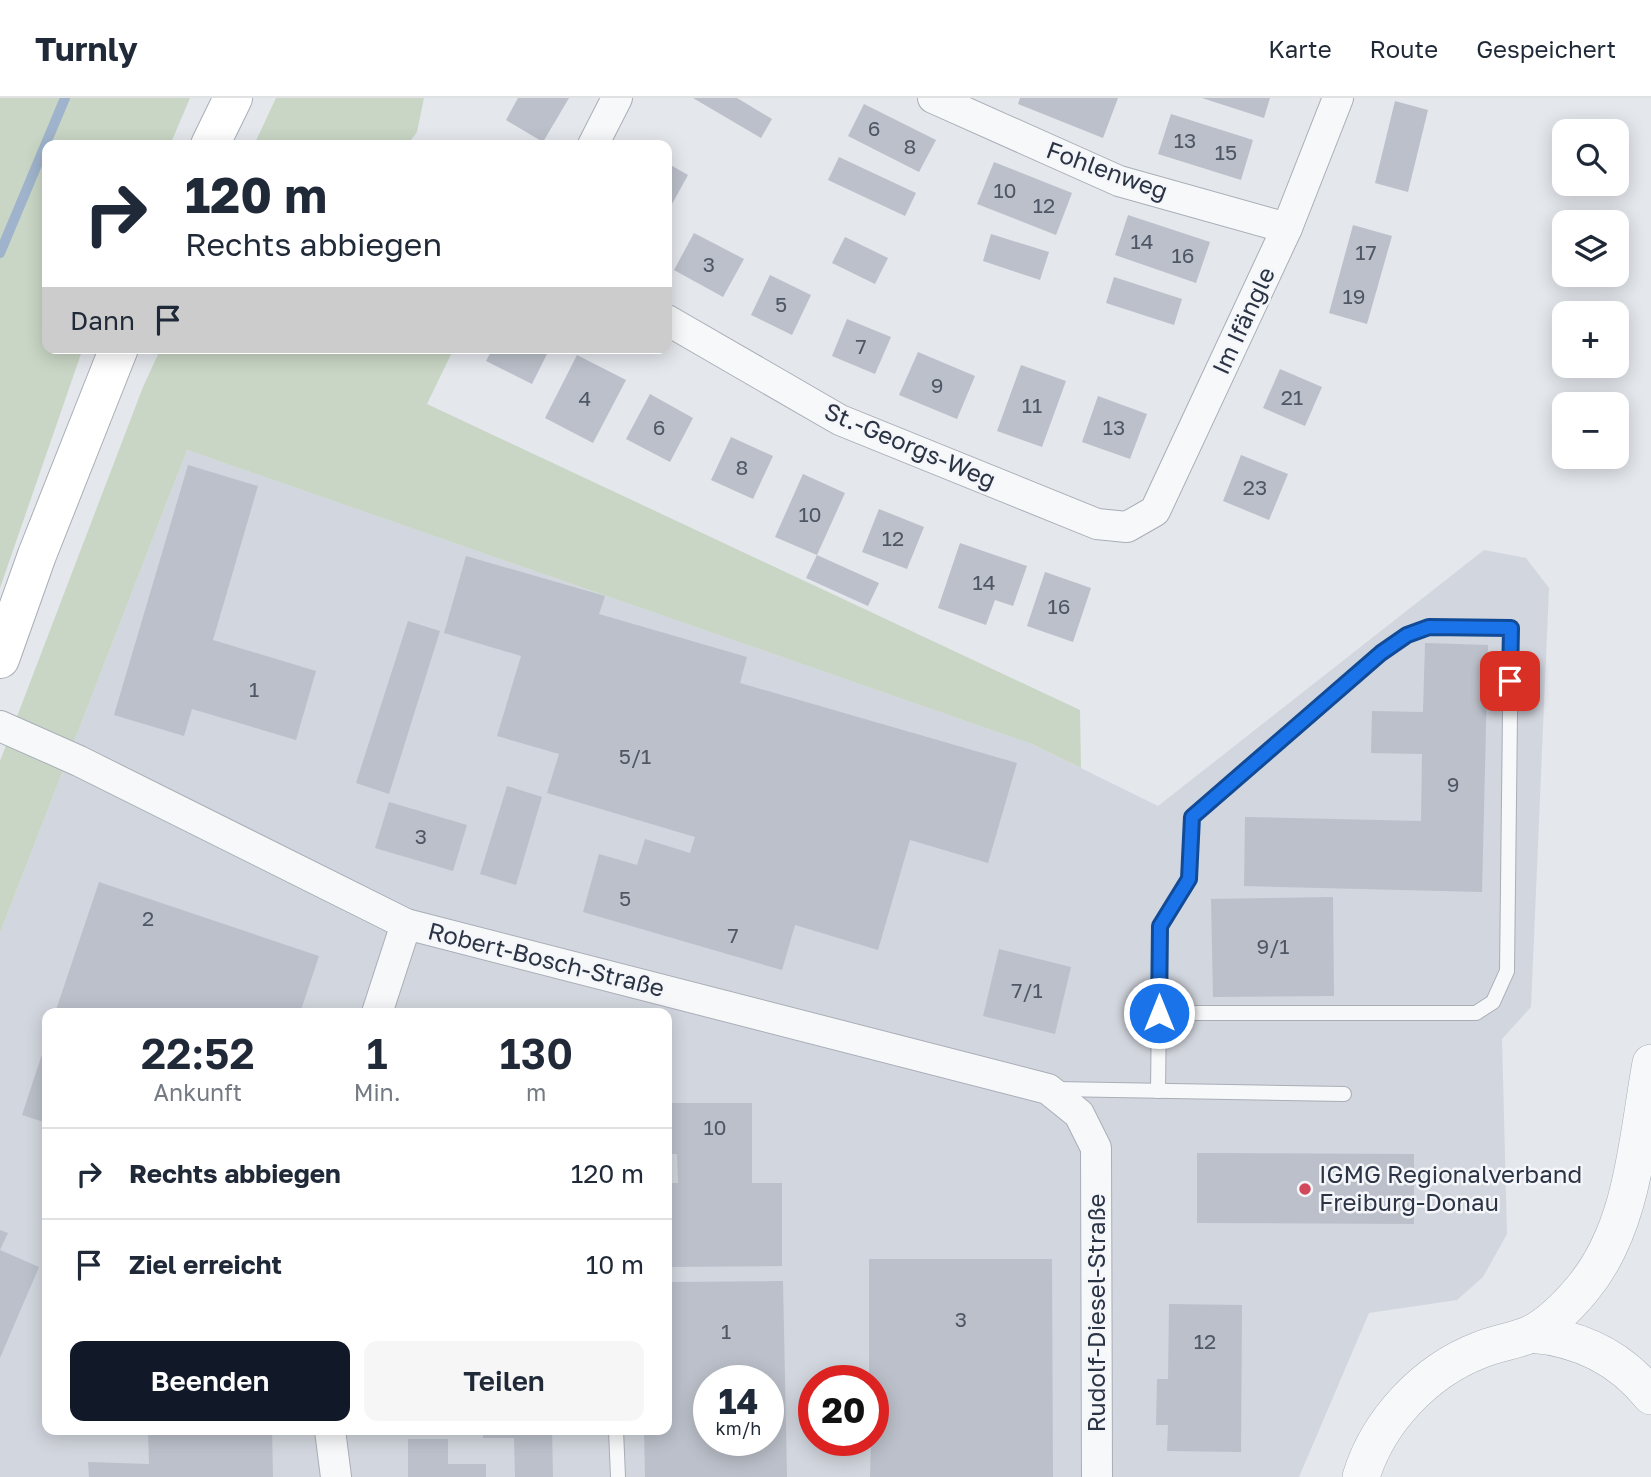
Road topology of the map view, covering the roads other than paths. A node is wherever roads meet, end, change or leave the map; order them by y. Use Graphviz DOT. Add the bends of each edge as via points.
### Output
graph roads {
  1 [pos="233,98"];
  2 [pos="617,98"];
  3 [pos="933,98"];
  4 [pos="1338,98"];
  5 [pos="212,140"];
  6 [pos="596,140"];
  7 [pos="1287,228"];
  8 [pos="672,323"];
  9 [pos="117,354"];
  10 [pos="1127,527"];
  11 [pos="0,659"];
  12 [pos="0,726"];
  13 [pos="407,924"];
  14 [pos="379,1008"];
  15 [pos="1159,1013"];
  16 [pos="1651,1063"];
  17 [pos="1048,1089"];
  18 [pos="1158,1091"];
  19 [pos="1344,1094"];
  20 [pos="1096,1148"];
  21 [pos="1531,1334"];
  22 [pos="1651,1396"];
  23 [pos="331,1435"];
  24 [pos="616,1435"];
  25 [pos="336,1477"];
  26 [pos="618,1477"];
  27 [pos="1097,1477"];
  28 [pos="1361,1477"];
  1 -- 5 [label="main road"];
  2 -- 6 [label="street"];
  3 -- 7 [label="street, Fohlenweg" via="1119,181"];
  4 -- 7 [label="street, Im Ifängle"];
  7 -- 10 [label="street, Im Ifängle" via="1155,511"];
  8 -- 10 [label="street, St.-Georgs-Weg" via="841,420 1097,524"];
  9 -- 11 [label="main road"];
  12 -- 13 [label="street, Robert-Bosch-Straße"];
  13 -- 14 [label="street"];
  13 -- 17 [label="street, Robert-Bosch-Straße"];
  15 -- 15 [label="lane" via="1476,1013 1493,1002 1507,971 1511,628 1429,627 1407,635 1192,817 1189,879 1160,926"];
  15 -- 18 [label="lane"];
  16 -- 21 [label="street" via="1631,1181 1614,1238 1582,1289"];
  17 -- 18 [label="lane"];
  17 -- 20 [label="street, Robert-Bosch-Straße" via="1079,1114"];
  18 -- 19 [label="lane"];
  20 -- 27 [label="street, Rudolf-Diesel-Straße"];
  21 -- 22 [label="street" via="1555,1336 1601,1352"];
  21 -- 28 [label="street" via="1478,1350 1428,1379 1395,1413 1367,1456"];
  23 -- 25 [label="street"];
  24 -- 26 [label="lane"];
}
